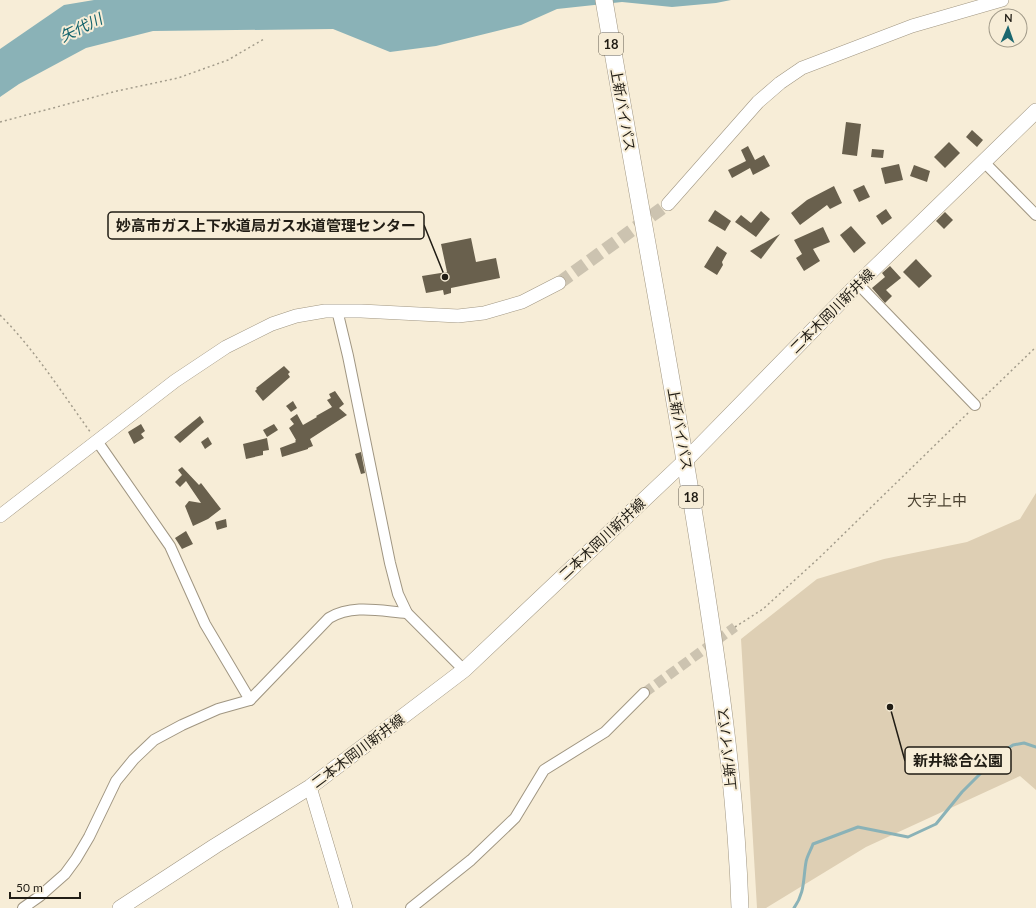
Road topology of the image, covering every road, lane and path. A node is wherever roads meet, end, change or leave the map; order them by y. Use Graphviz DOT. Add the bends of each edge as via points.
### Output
graph roads {
  1 [pos="604,0"];
  2 [pos="1002,0"];
  3 [pos="264,39"];
  4 [pos="1036,111"];
  5 [pos="0,122"];
  6 [pos="983,162"];
  7 [pos="668,204"];
  8 [pos="1036,216"];
  9 [pos="559,283"];
  10 [pos="858,284"];
  11 [pos="337,310"];
  12 [pos="0,315"];
  13 [pos="1036,347"];
  14 [pos="975,405"];
  15 [pos="97,440"];
  16 [pos="686,460"];
  17 [pos="0,516"];
  18 [pos="407,613"];
  19 [pos="735,627"];
  20 [pos="464,670"];
  21 [pos="644,694"];
  22 [pos="250,700"];
  23 [pos="310,787"];
  24 [pos="23,908"];
  25 [pos="120,908"];
  26 [pos="346,908"];
  27 [pos="411,908"];
  28 [pos="740,908"];
  1 -- 16 [label="highway, 上新バイパス / 18"];
  2 -- 7 [label="street" via="912,26 802,68 758,102"];
  3 -- 5 [label="path" via="228,60 178,78 117,90"];
  4 -- 6 [label="main road, 二本木岡川新井線"];
  6 -- 8 [label="street"];
  6 -- 10 [label="main road, 二本木岡川新井線"];
  9 -- 11 [label="street" via="522,302 484,313 458,316"];
  10 -- 14 [label="street"];
  10 -- 16 [label="main road, 二本木岡川新井線"];
  11 -- 15 [label="street" via="296,316 226,347 175,381 103,438"];
  11 -- 18 [label="street" via="390,563 398,594"];
  12 -- 15 [label="path" via="36,356"];
  13 -- 14 [label="path"];
  14 -- 19 [label="path" via="819,558 763,609"];
  15 -- 17 [label="street"];
  15 -- 22 [label="street" via="170,546 205,624"];
  16 -- 20 [label="main road, 二本木岡川新井線"];
  16 -- 28 [label="highway, 上新バイパス / 18" via="718,667 732,794"];
  18 -- 20 [label="street"];
  18 -- 22 [label="street" via="357,609 329,618"];
  20 -- 23 [label="main road, 二本木岡川新井線"];
  21 -- 27 [label="street" via="605,732 544,770 515,818 471,860"];
  22 -- 24 [label="street" via="218,709 154,740 134,759 116,782 89,837 65,874"];
  23 -- 25 [label="main road, 二本木岡川新井線"];
  23 -- 26 [label="street"];
}
